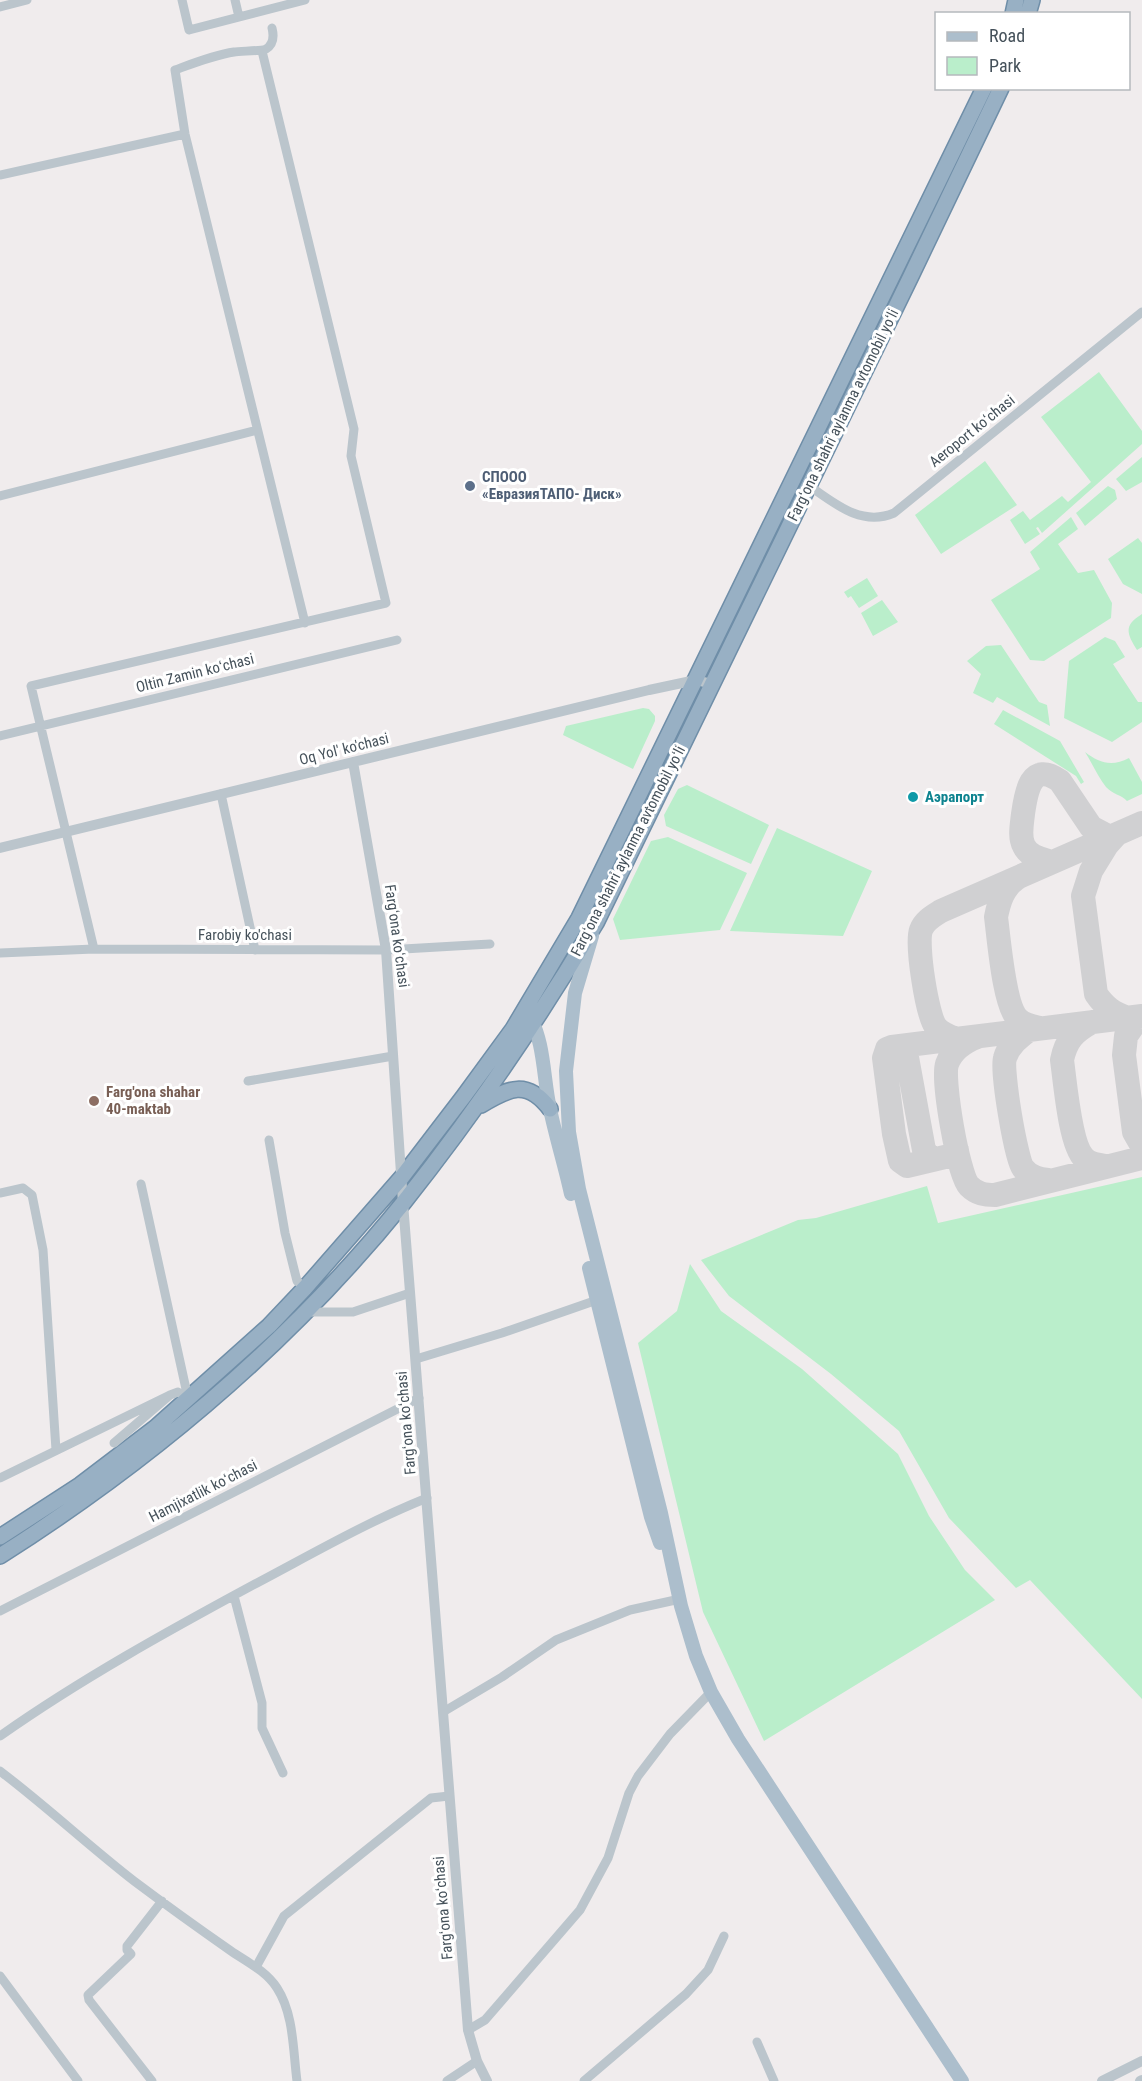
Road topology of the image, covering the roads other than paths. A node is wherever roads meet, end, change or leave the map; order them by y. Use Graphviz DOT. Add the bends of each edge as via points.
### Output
graph roads {
  1 [pos="27,0"];
  2 [pos="182,0"];
  3 [pos="235,0"];
  4 [pos="302,0"];
  5 [pos="0,7"];
  6 [pos="239,17"];
  7 [pos="272,28"];
  8 [pos="262,51"];
  9 [pos="983,90"];
  10 [pos="1000,90"];
  11 [pos="185,134"];
  12 [pos="0,176"];
  13 [pos="1142,312"];
  14 [pos="257,430"];
  15 [pos="808,485"];
  16 [pos="0,496"];
  17 [pos="304,623"];
  18 [pos="397,640"];
  19 [pos="704,682"];
  20 [pos="41,726"];
  21 [pos="0,736"];
  22 [pos="353,762"];
  23 [pos="221,794"];
  24 [pos="66,832"];
  25 [pos="0,848"];
  26 [pos="596,923"];
  27 [pos="489,944"];
  28 [pos="94,949"];
  29 [pos="255,950"];
  30 [pos="387,950"];
  31 [pos="0,953"];
  32 [pos="525,1007"];
  33 [pos="534,1023"];
  34 [pos="393,1056"];
  35 [pos="248,1081"];
  36 [pos="476,1108"];
  37 [pos="550,1109"];
  38 [pos="269,1140"];
  39 [pos="402,1177"];
  40 [pos="141,1184"];
  41 [pos="0,1193"];
  42 [pos="403,1203"];
  43 [pos="305,1288"];
  44 [pos="410,1293"];
  45 [pos="597,1300"];
  46 [pos="305,1312"];
  47 [pos="416,1359"];
  48 [pos="170,1395"];
  49 [pos="189,1398"];
  50 [pos="419,1398"];
  51 [pos="114,1443"];
  52 [pos="56,1450"];
  53 [pos="0,1478"];
  54 [pos="427,1498"];
  55 [pos="0,1537"];
  56 [pos="0,1556"];
  57 [pos="234,1596"];
  58 [pos="680,1599"];
  59 [pos="0,1611"];
  60 [pos="711,1692"];
  61 [pos="443,1712"];
  62 [pos="0,1737"];
  63 [pos="0,1771"];
  64 [pos="283,1773"];
  65 [pos="449,1796"];
  66 [pos="162,1901"];
  67 [pos="724,1936"];
  68 [pos="256,1967"];
  69 [pos="0,1976"];
  70 [pos="468,2030"];
  71 [pos="757,2042"];
  72 [pos="477,2061"];
  73 [pos="1142,2061"];
  74 [pos="78,2081"];
  75 [pos="152,2081"];
  76 [pos="297,2081"];
  77 [pos="447,2081"];
  78 [pos="487,2081"];
  79 [pos="584,2081"];
  80 [pos="774,2081"];
  81 [pos="962,2081"];
  82 [pos="1102,2081"];
  1 -- 5 [label="street"];
  2 -- 6 [label="street" via="189,30"];
  3 -- 6 [label="street"];
  4 -- 6 [label="street"];
  7 -- 8 [label="street" via="272,43"];
  8 -- 11 [label="street" via="228,52 175,70"];
  8 -- 17 [label="street" via="354,429 351,456 386,603"];
  9 -- 19 [label="highway, Fargʻona shahri aylanma avtomobil yoʻli"];
  10 -- 15 [label="highway, Fargʻona shahri aylanma avtomobil yoʻli"];
  11 -- 12 [label="street"];
  11 -- 14 [label="street"];
  13 -- 15 [label="street, Aeroport koʻchasi" via="894,513 872,519 856,515"];
  14 -- 16 [label="street"];
  14 -- 17 [label="street"];
  15 -- 19 [label="highway, Fargʻona shahri aylanma avtomobil yoʻli"];
  17 -- 20 [label="street" via="31,686"];
  18 -- 20 [label="street, Oltin Zamin koʻchasi"];
  19 -- 22 [label="street, Oq Yol' ko'chasi" via="572,708"];
  19 -- 26 [label="highway, Fargʻona shahri aylanma avtomobil yoʻli"];
  19 -- 32 [label="highway, Fargʻona shahri aylanma avtomobil yoʻli" via="555,962"];
  20 -- 21 [label="street, Oltin Zamin koʻchasi"];
  20 -- 24 [label="street"];
  22 -- 23 [label="street, Oq Yol' ko'chasi"];
  22 -- 30 [label="street, Fargʻona koʻchasi"];
  23 -- 24 [label="street, Oq Yol' ko'chasi"];
  23 -- 29 [label="street"];
  24 -- 25 [label="street, Oq Yol' ko'chasi"];
  24 -- 28 [label="street"];
  26 -- 33 [label="highway, Fargʻona shahri aylanma avtomobil yoʻli"];
  26 -- 58 [label="main road" via="575,993 566,1071 569,1132 579,1189"];
  27 -- 30 [label="street, Farobiy ko'chasi"];
  28 -- 29 [label="street, Farobiy ko'chasi"];
  28 -- 31 [label="street, Farobiy ko'chasi"];
  29 -- 30 [label="street, Farobiy ko'chasi"];
  30 -- 34 [label="street, Fargʻona koʻchasi"];
  32 -- 33 [label="main road"];
  32 -- 39 [label="highway, Fargʻona shahri aylanma avtomobil yoʻli" via="513,1029"];
  33 -- 36 [label="highway, Fargʻona shahri aylanma avtomobil yoʻli"];
  33 -- 37 [label="main road"];
  34 -- 35 [label="street"];
  34 -- 39 [label="street, Fargʻona koʻchasi"];
  36 -- 37 [label="highway" via="515,1088 542,1098"];
  36 -- 42 [label="highway, Fargʻona shahri aylanma avtomobil yoʻli"];
  37 -- 45 [label="main road"];
  38 -- 43 [label="street" via="285,1233 297,1281"];
  39 -- 42 [label="street, Fargʻona koʻchasi"];
  39 -- 43 [label="highway, Fargʻona shahri aylanma avtomobil yoʻli"];
  40 -- 49 [label="street"];
  41 -- 52 [label="street" via="23,1188 32,1195 43,1250"];
  42 -- 44 [label="street, Fargʻona koʻchasi"];
  42 -- 46 [label="highway, Fargʻona shahri aylanma avtomobil yoʻli"];
  43 -- 49 [label="highway, Fargʻona shahri aylanma avtomobil yoʻli"];
  44 -- 46 [label="street" via="353,1312"];
  44 -- 47 [label="street, Fargʻona koʻchasi"];
  45 -- 47 [label="street"];
  45 -- 58 [label="main road" via="651,1517"];
  46 -- 56 [label="highway, Fargʻona shahri aylanma avtomobil yoʻli" via="164,1439 89,1497"];
  47 -- 50 [label="street, Fargʻona koʻchasi"];
  48 -- 49 [label="street" via="178,1392"];
  48 -- 51 [label="street"];
  48 -- 52 [label="street"];
  49 -- 55 [label="highway, Fargʻona shahri aylanma avtomobil yoʻli" via="118,1458"];
  50 -- 54 [label="street, Fargʻona koʻchasi"];
  50 -- 59 [label="street, Hamjixatlik koʻchasi"];
  52 -- 53 [label="street"];
  54 -- 57 [label="street" via="384,1515"];
  54 -- 61 [label="street, Fargʻona koʻchasi"];
  57 -- 62 [label="street" via="110,1664"];
  57 -- 64 [label="street" via="262,1703 262,1728"];
  58 -- 60 [label="main road"];
  58 -- 61 [label="street" via="630,1610 556,1640"];
  60 -- 70 [label="street" via="670,1734 638,1776 608,1858 580,1910 485,2020"];
  60 -- 81 [label="main road"];
  61 -- 65 [label="street, Fargʻona koʻchasi"];
  63 -- 66 [label="street"];
  65 -- 68 [label="street" via="430,1798 284,1916"];
  65 -- 70 [label="street, Fargʻona koʻchasi"];
  66 -- 68 [label="street"];
  66 -- 75 [label="street" via="127,1946 131,1954 88,1995"];
  67 -- 79 [label="street" via="708,1970 686,1994"];
  68 -- 76 [label="street" via="276,1986 284,2001"];
  69 -- 74 [label="street"];
  70 -- 72 [label="street, Fargʻona koʻchasi"];
  71 -- 80 [label="street"];
  72 -- 77 [label="street"];
  72 -- 78 [label="street, Fargʻona koʻchasi"];
  73 -- 82 [label="street"];
}
